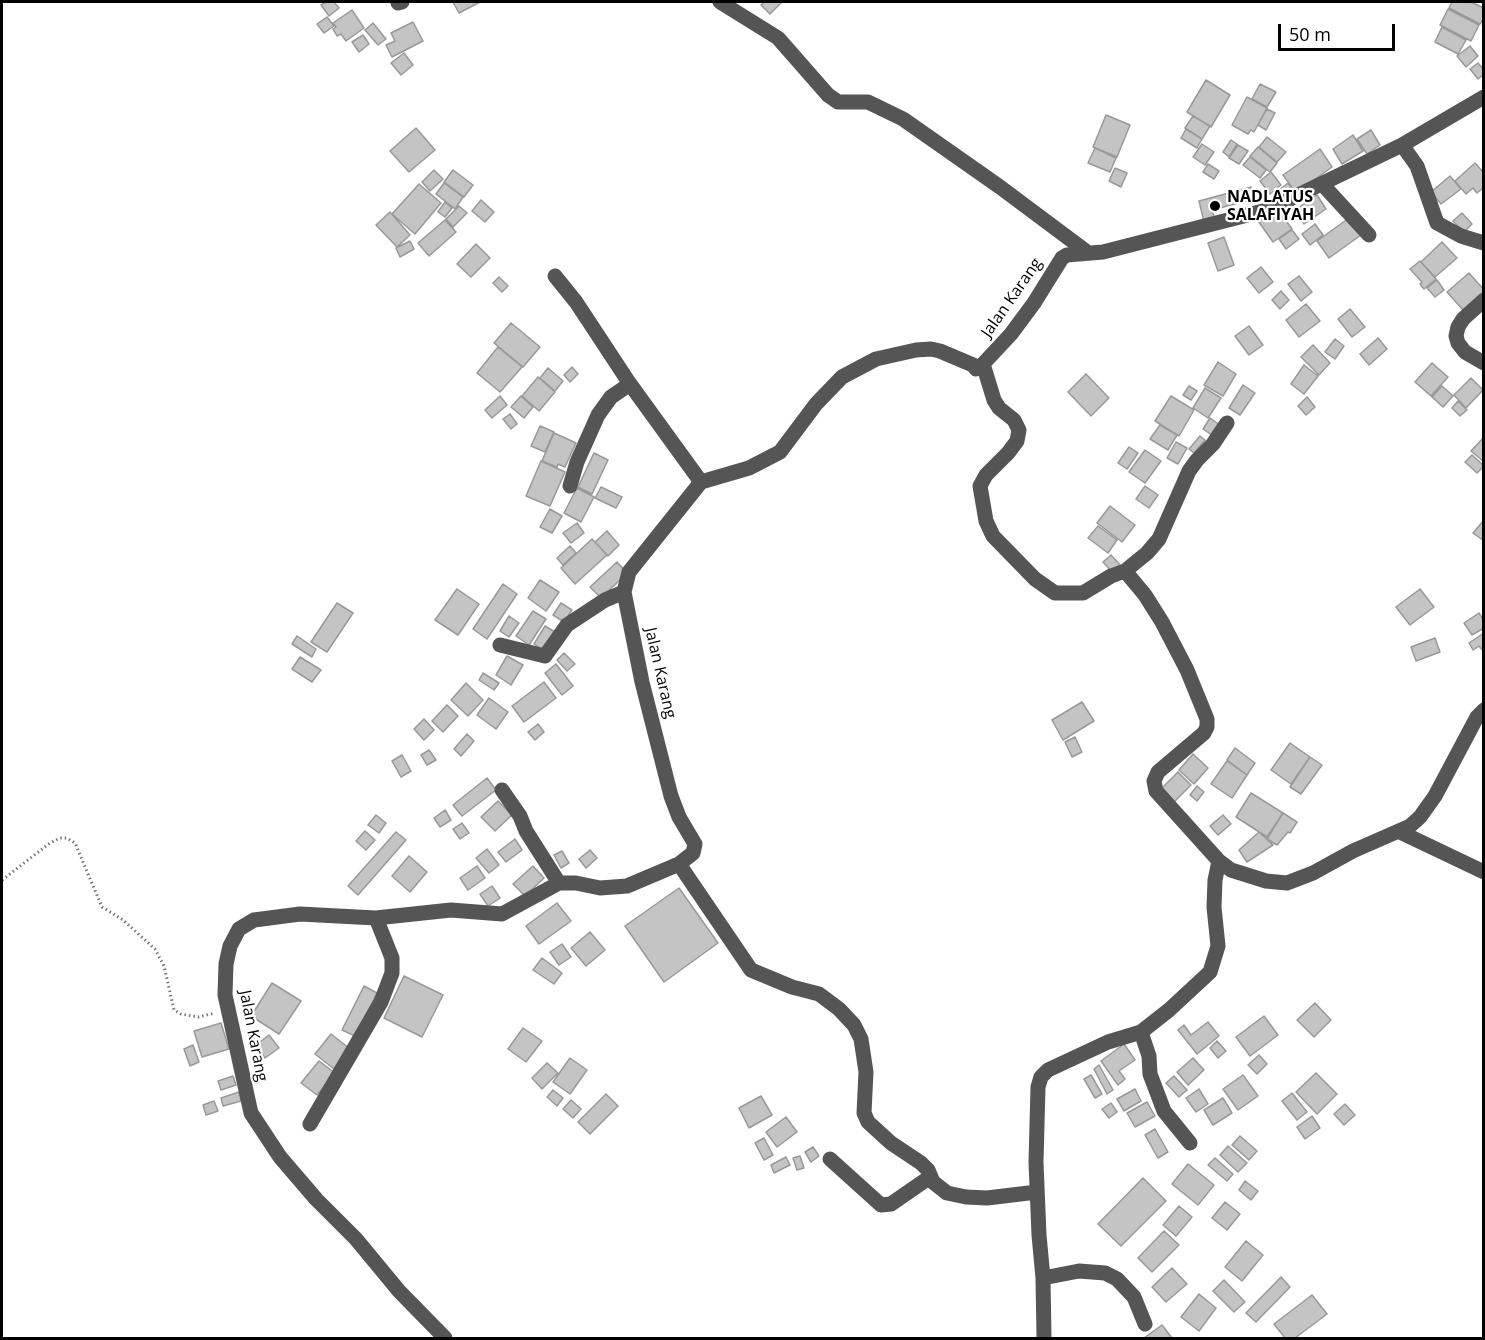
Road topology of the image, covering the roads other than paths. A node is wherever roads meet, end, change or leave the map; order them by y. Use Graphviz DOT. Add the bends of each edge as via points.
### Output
graph roads {
  1 [pos="720,2"];
  2 [pos="1484,97"];
  3 [pos="1402,145"];
  4 [pos="1323,185"];
  5 [pos="1369,235"];
  6 [pos="1484,243"];
  7 [pos="1087,252"];
  8 [pos="555,276"];
  9 [pos="1484,300"];
  10 [pos="1484,363"];
  11 [pos="983,364"];
  12 [pos="630,384"];
  13 [pos="1227,423"];
  14 [pos="701,482"];
  15 [pos="570,486"];
  16 [pos="1125,571"];
  17 [pos="624,592"];
  18 [pos="500,645"];
  19 [pos="1484,710"];
  20 [pos="502,790"];
  21 [pos="1400,832"];
  22 [pos="1219,861"];
  23 [pos="679,864"];
  24 [pos="1484,872"];
  25 [pos="559,883"];
  26 [pos="376,918"];
  27 [pos="1141,1032"];
  28 [pos="310,1124"];
  29 [pos="1190,1143"];
  30 [pos="830,1159"];
  31 [pos="930,1177"];
  32 [pos="1037,1192"];
  33 [pos="1043,1278"];
  34 [pos="1145,1324"];
  35 [pos="445,1338"];
  36 [pos="1044,1338"];
  1 -- 7 [label="street" via="778,38 838,102 868,102 903,119"];
  2 -- 3 [label="street, Jalan Karang"];
  3 -- 4 [label="street, Jalan Karang"];
  3 -- 6 [label="street" via="1417,166 1437,223"];
  4 -- 5 [label="street"];
  4 -- 7 [label="street, Jalan Karang" via="1268,210 1103,252"];
  7 -- 11 [label="street, Jalan Karang" via="1062,258 1028,311"];
  8 -- 12 [label="street"];
  9 -- 10 [label="street" via="1463,319 1456,336 1465,352"];
  11 -- 14 [label="street" via="976,369 931,349 876,359 842,377 780,452 749,468"];
  11 -- 16 [label="street" via="994,400 1019,430 1017,441 980,486 986,521 993,536 1035,579 1055,593 1083,593"];
  12 -- 14 [label="street"];
  12 -- 15 [label="street" via="611,397 598,415"];
  13 -- 16 [label="street" via="1190,471 1159,539"];
  14 -- 17 [label="street" via="629,572"];
  16 -- 22 [label="street" via="1162,621 1207,719 1204,732 1158,772 1154,781 1156,791"];
  17 -- 18 [label="street" via="567,625 545,656"];
  17 -- 23 [label="street, Jalan Karang" via="671,796 695,844 693,853"];
  19 -- 21 [label="street" via="1425,810"];
  20 -- 25 [label="street"];
  21 -- 22 [label="street" via="1287,883 1252,878"];
  21 -- 24 [label="street"];
  22 -- 27 [label="street" via="1214,907 1218,946 1210,972"];
  23 -- 25 [label="street" via="627,886 600,888"];
  23 -- 31 [label="street" via="751,970 819,994 854,1025 861,1039 866,1072 864,1113 868,1122 921,1163"];
  25 -- 26 [label="street, Jalan Karang" via="502,914 451,910"];
  26 -- 28 [label="street" via="392,958 392,973 381,1002"];
  26 -- 35 [label="street, Jalan Karang" via="300,914 254,920 239,929 230,946 225,995 251,1113 280,1157 316,1199"];
  27 -- 29 [label="street" via="1150,1074 1164,1111"];
  27 -- 32 [label="street" via="1108,1042 1041,1077"];
  30 -- 31 [label="street" via="881,1205 891,1204"];
  31 -- 32 [label="street" via="947,1193 966,1197"];
  32 -- 33 [label="street"];
  33 -- 34 [label="street" via="1079,1271 1105,1274 1134,1297"];
  33 -- 36 [label="street"];
}
